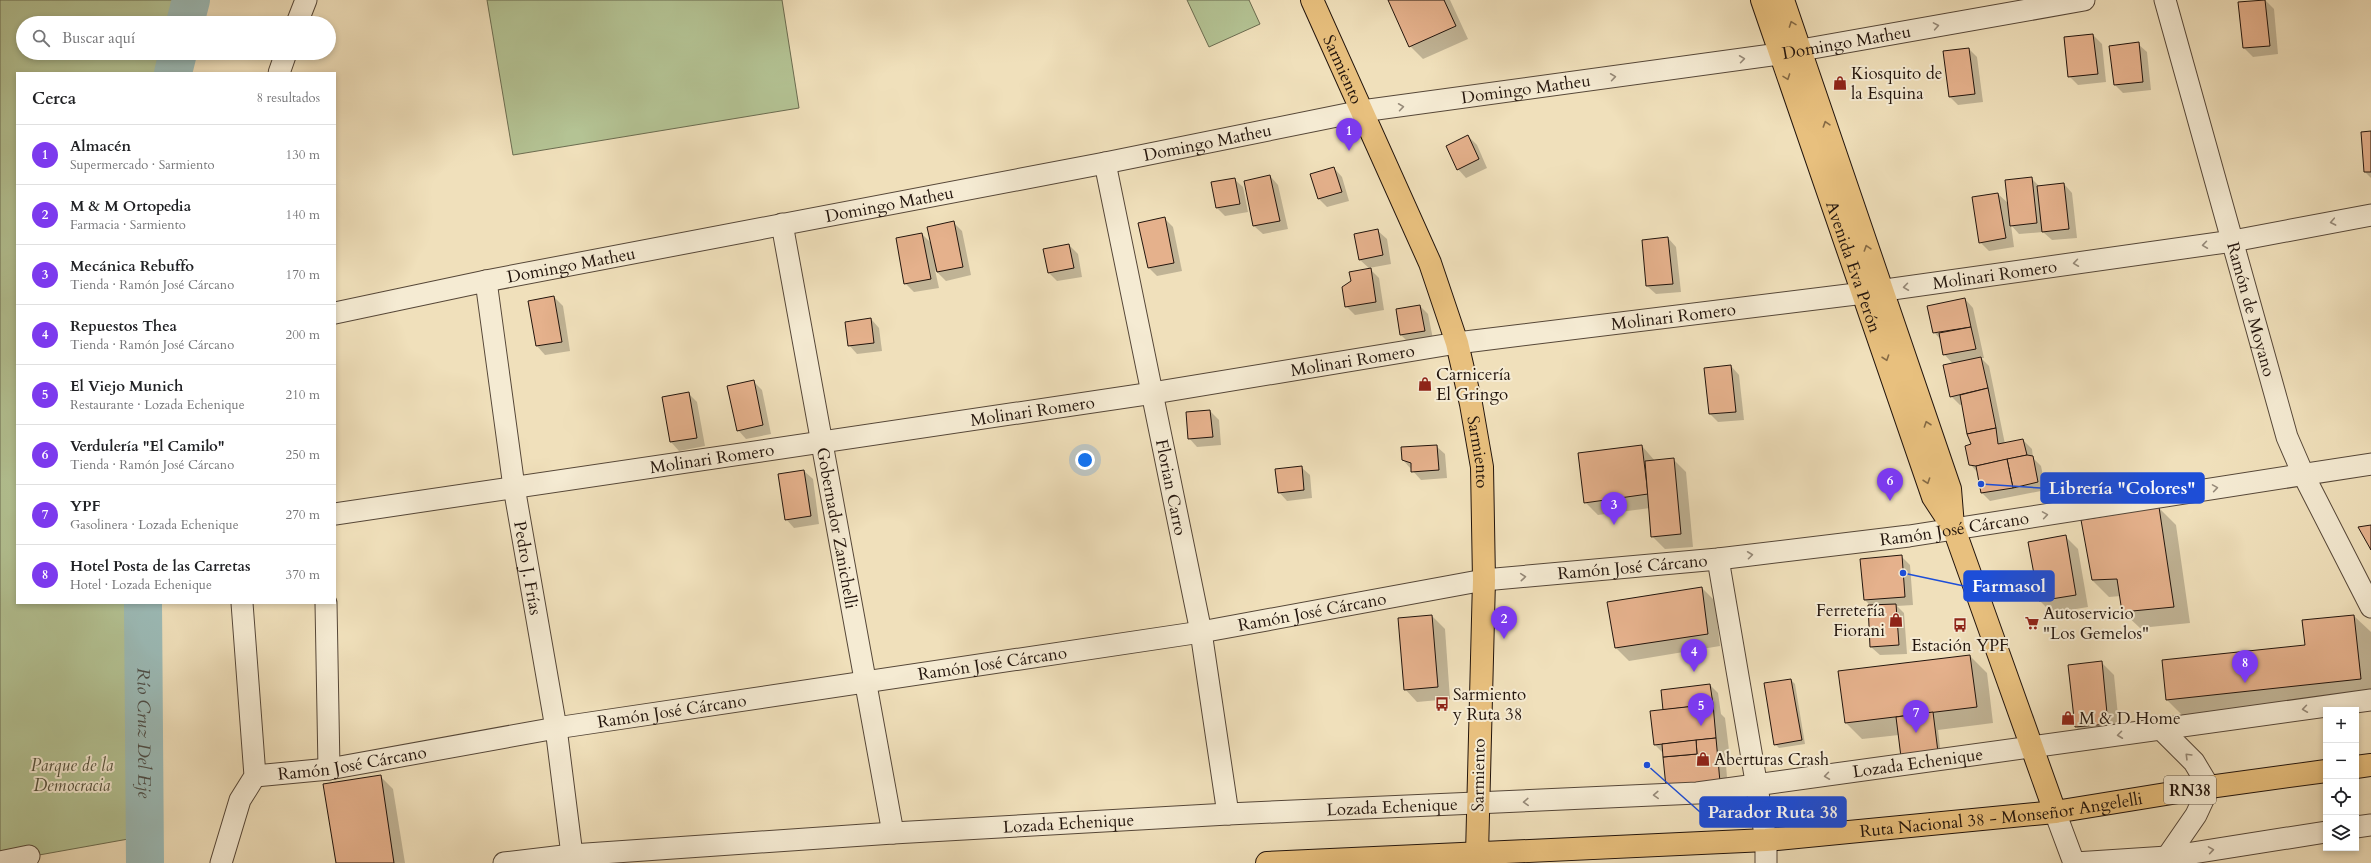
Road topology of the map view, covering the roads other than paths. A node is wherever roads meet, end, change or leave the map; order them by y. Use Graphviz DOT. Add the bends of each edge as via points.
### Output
graph roads {
  1 [pos="306,0"];
  2 [pos="1312,0"];
  3 [pos="1762,0"];
  4 [pos="1783,0"];
  5 [pos="2084,0"];
  6 [pos="2165,0"];
  7 [pos="300,16"];
  8 [pos="1801,49"];
  9 [pos="1779,54"];
  10 [pos="284,60"];
  11 [pos="279,72"];
  12 [pos="1362,111"];
  13 [pos="1105,163"];
  14 [pos="2371,215"];
  15 [pos="782,224"];
  16 [pos="2233,241"];
  17 [pos="486,281"];
  18 [pos="1872,292"];
  19 [pos="336,313"];
  20 [pos="1457,343"];
  21 [pos="1153,393"];
  22 [pos="821,441"];
  23 [pos="2371,464"];
  24 [pos="2302,474"];
  25 [pos="514,487"];
  26 [pos="336,514"];
  27 [pos="1954,529"];
  28 [pos="1718,559"];
  29 [pos="1484,580"];
  30 [pos="242,604"];
  31 [pos="326,604"];
  32 [pos="2371,606"];
  33 [pos="1201,632"];
  34 [pos="866,682"];
  35 [pos="2371,700"];
  36 [pos="556,728"];
  37 [pos="2161,729"];
  38 [pos="2032,746"];
  39 [pos="2371,765"];
  40 [pos="2359,767"];
  41 [pos="329,769"];
  42 [pos="2323,771"];
  43 [pos="255,776"];
  44 [pos="1757,786"];
  45 [pos="2209,787"];
  46 [pos="1478,805"];
  47 [pos="2055,812"];
  48 [pos="1228,814"];
  49 [pos="2371,825"];
  50 [pos="2359,827"];
  51 [pos="2323,832"];
  52 [pos="893,833"];
  53 [pos="1766,840"];
  54 [pos="572,855"];
  55 [pos="29,856"];
  56 [pos="2167,857"];
  57 [pos="1477,858"];
  58 [pos="0,862"];
  59 [pos="221,863"];
  60 [pos="504,863"];
  61 [pos="1267,863"];
  62 [pos="1766,863"];
  63 [pos="2075,863"];
  1 -- 7 [label="street"];
  2 -- 12 [label="main road, Sarmiento"];
  3 -- 9 [label="main road, Avenida Eva Perón"];
  8 -- 4 [label="main road, Avenida Eva Perón, one-way"];
  8 -- 5 [label="street, Domingo Matheu, one-way"];
  6 -- 16 [label="street, Ramón de Moyano"];
  8 -- 9 [label="street, Domingo Matheu"];
  18 -- 8 [label="main road, Avenida Eva Perón, one-way"];
  12 -- 9 [label="street, Domingo Matheu, one-way"];
  9 -- 18 [label="main road, Avenida Eva Perón, one-way"];
  10 -- 11 [label="street"];
  12 -- 13 [label="street, Domingo Matheu"];
  12 -- 20 [label="main road, Sarmiento" via="1430,263"];
  13 -- 15 [label="street, Domingo Matheu"];
  13 -- 21 [label="street, Florian Carro"];
  14 -- 16 [label="street, Molinari Romero, one-way"];
  15 -- 17 [label="street, Domingo Matheu"];
  15 -- 22 [label="street, Gobernador Zanichelli"];
  16 -- 18 [label="street, Molinari Romero, one-way"];
  16 -- 24 [label="street, Ramón de Moyano" via="2287,437"];
  17 -- 19 [label="street, Domingo Matheu"];
  17 -- 25 [label="street, Pedro J. Frías"];
  18 -- 20 [label="street, Molinari Romero"];
  18 -- 27 [label="main road, Avenida Eva Perón" via="1933,497"];
  20 -- 21 [label="street, Molinari Romero"];
  20 -- 29 [label="main road, Sarmiento" via="1482,467"];
  21 -- 22 [label="street, Molinari Romero"];
  21 -- 33 [label="street, Florian Carro"];
  22 -- 25 [label="street, Molinari Romero"];
  22 -- 34 [label="street, Gobernador Zanichelli"];
  23 -- 24 [label="street, Ramón José Cárcano"];
  27 -- 24 [label="street, Ramón José Cárcano, one-way"];
  24 -- 32 [label="street, Ramón de Moyano"];
  25 -- 26 [label="street, Molinari Romero"];
  25 -- 36 [label="street, Pedro J. Frías"];
  28 -- 27 [label="street, Ramón José Cárcano, one-way"];
  27 -- 38 [label="main road, Avenida Eva Perón"];
  29 -- 28 [label="street, Ramón José Cárcano, one-way"];
  28 -- 44 [label="street"];
  29 -- 33 [label="street, Ramón José Cárcano"];
  29 -- 46 [label="main road, Sarmiento"];
  30 -- 43 [label="street"];
  31 -- 41 [label="street"];
  33 -- 34 [label="street, Ramón José Cárcano"];
  33 -- 48 [label="street, Florian Carro"];
  34 -- 36 [label="street, Ramón José Cárcano"];
  34 -- 52 [label="street, Gobernador Zanichelli"];
  35 -- 37 [label="street, Lozada Echenique, one-way"];
  36 -- 41 [label="street, Ramón José Cárcano"];
  36 -- 54 [label="street, Pedro J. Frías"];
  37 -- 38 [label="street, Lozada Echenique, one-way"];
  45 -- 37 [label="street, one-way" via="2194,762"];
  38 -- 44 [label="street, Lozada Echenique, one-way"];
  38 -- 47 [label="main road, Avenida Eva Perón"];
  39 -- 40 [label="main road"];
  41 -- 43 [label="street, Ramón José Cárcano"];
  42 -- 45 [label="main road, Ruta Nacional 38 - Monseñor Angelelli / RN38"];
  43 -- 59 [label="street" via="240,800"];
  44 -- 46 [label="street, Lozada Echenique, one-way" via="1697,793"];
  44 -- 53 [label="street"];
  45 -- 47 [label="main road, Ruta Nacional 38 - Monseñor Angelelli / RN38"];
  45 -- 56 [label="street" via="2196,815"];
  46 -- 48 [label="street, Lozada Echenique"];
  46 -- 57 [label="main road, Sarmiento"];
  47 -- 53 [label="main road, Ruta Nacional 38 - Monseñor Angelelli / RN38"];
  47 -- 63 [label="street, Avenida Eva Perón"];
  48 -- 52 [label="street, Lozada Echenique"];
  49 -- 50 [label="street"];
  56 -- 51 [label="street, one-way"];
  52 -- 54 [label="street, Lozada Echenique"];
  53 -- 57 [label="main road, Ruta Nacional 38 - Monseñor Angelelli / RN38"];
  53 -- 62 [label="street"];
  54 -- 60 [label="street, Lozada Echenique"];
  55 -- 58 [label="street"];
  56 -- 63 [label="street"];
  57 -- 61 [label="main road, Ruta Nacional 38 - Monseñor Angelelli / RN38"];
}
